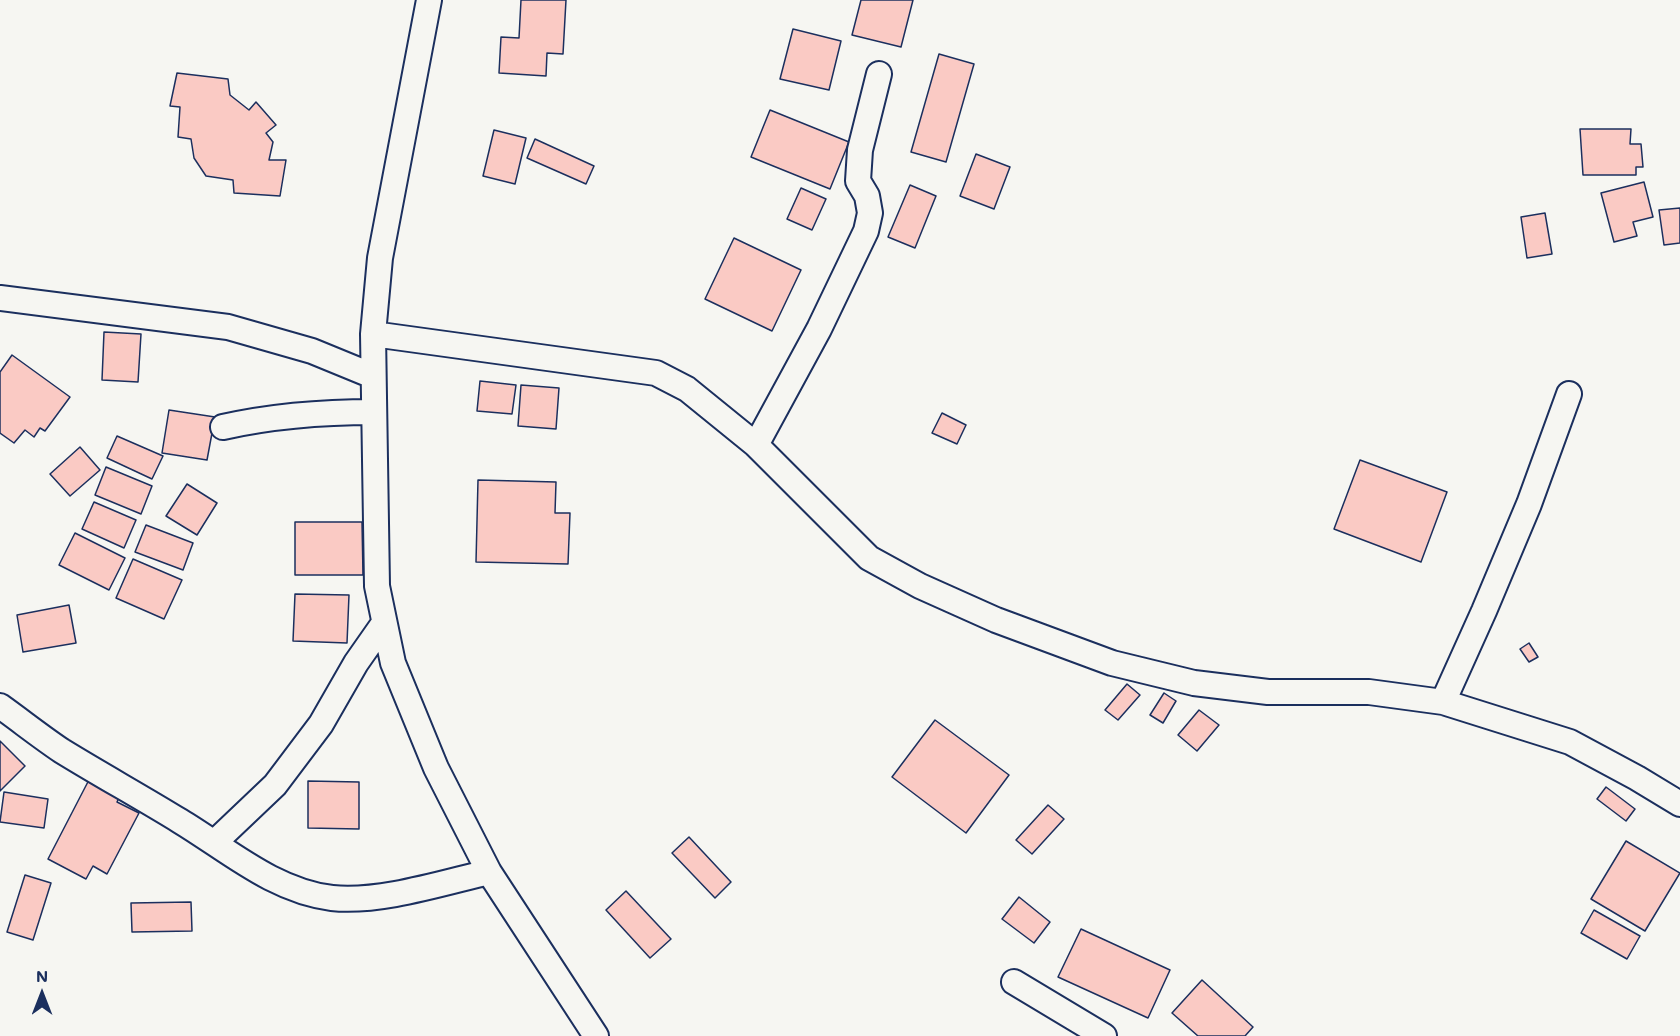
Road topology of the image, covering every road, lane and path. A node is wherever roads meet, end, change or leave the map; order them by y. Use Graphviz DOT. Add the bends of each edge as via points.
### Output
graph roads {
  1 [pos="429,0"];
  2 [pos="879,74"];
  3 [pos="0,298"];
  4 [pos="373,334"];
  5 [pos="374,376"];
  6 [pos="1569,394"];
  7 [pos="374,412"];
  8 [pos="222,427"];
  9 [pos="756,445"];
  10 [pos="384,623"];
  11 [pos="1443,702"];
  12 [pos="0,706"];
  13 [pos="1680,804"];
  14 [pos="214,843"];
  15 [pos="489,872"];
  16 [pos="1014,982"];
  17 [pos="596,1036"];
  18 [pos="1104,1036"];
  1 -- 4 [label="street" via="380,258"];
  2 -- 9 [label="street" via="860,150 858,181 867,196 870,213 866,231 819,329"];
  3 -- 5 [label="street" via="228,327 312,351"];
  4 -- 5 [label="street"];
  4 -- 9 [label="street" via="656,373 687,389"];
  5 -- 7 [label="street"];
  6 -- 11 [label="street" via="1529,504"];
  7 -- 8 [label="street" via="266,419"];
  7 -- 10 [label="street" via="377,586"];
  9 -- 11 [label="street" via="869,558 996,620 1112,663 1194,683 1268,692 1369,692"];
  10 -- 14 [label="street" via="321,724 275,785"];
  10 -- 15 [label="street" via="393,663 436,768"];
  11 -- 13 [label="street" via="1570,742"];
  12 -- 14 [label="street" via="61,750"];
  14 -- 15 [label="street" via="258,872 298,890 333,898 396,894"];
  15 -- 17 [label="street"];
  16 -- 18 [label="street"];
}
